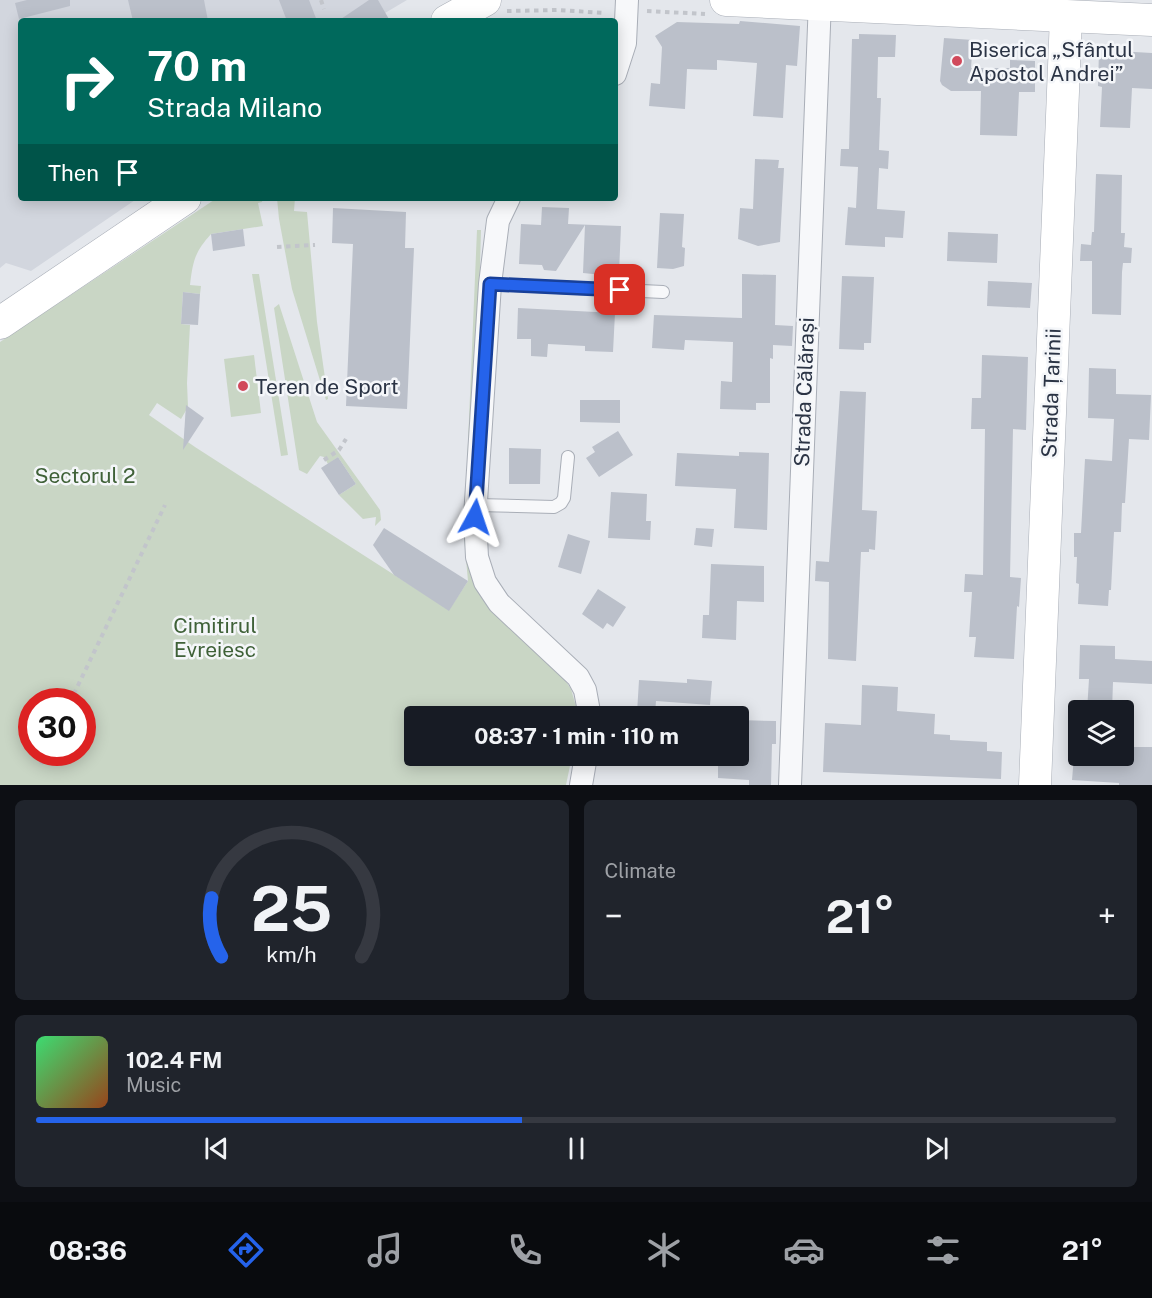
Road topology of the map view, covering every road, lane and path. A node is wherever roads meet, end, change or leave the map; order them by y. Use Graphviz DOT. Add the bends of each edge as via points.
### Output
graph roads {
  1 [pos="321,0"];
  2 [pos="726,0"];
  3 [pos="820,2"];
  4 [pos="492,6"];
  5 [pos="619,7"];
  6 [pos="1066,8"];
  7 [pos="324,9"];
  8 [pos="456,18"];
  9 [pos="1152,20"];
  10 [pos="618,65"];
  11 [pos="181,201"];
  12 [pos="508,201"];
  13 [pos="315,245"];
  14 [pos="277,247"];
  15 [pos="490,284"];
  16 [pos="663,292"];
  17 [pos="0,322"];
  18 [pos="346,439"];
  19 [pos="568,457"];
  20 [pos="324,460"];
  21 [pos="165,505"];
  22 [pos="476,505"];
  23 [pos="77,688"];
  24 [pos="588,706"];
  25 [pos="584,766"];
  26 [pos="581,785"];
  27 [pos="790,785"];
  28 [pos="1035,785"];
  1 -- 7 [label="path"];
  2 -- 3 [label="street"];
  3 -- 6 [label="street"];
  3 -- 27 [label="street, Strada Călărași"];
  4 -- 5 [label="path" via="558,10"];
  4 -- 8 [label="street"];
  5 -- 10 [label="street" via="625,43"];
  6 -- 9 [label="street"];
  6 -- 28 [label="street, Strada Țarinii"];
  11 -- 17 [label="street"];
  12 -- 15 [label="street" via="498,221"];
  13 -- 14 [label="path"];
  15 -- 16 [label="lane"];
  15 -- 22 [label="street"];
  18 -- 20 [label="path" via="339,450"];
  19 -- 22 [label="lane" via="564,498 554,507"];
  21 -- 23 [label="path"];
  22 -- 24 [label="street" via="477,557 488,587 510,614 578,677"];
  25 -- 26 [label="street"];
}
